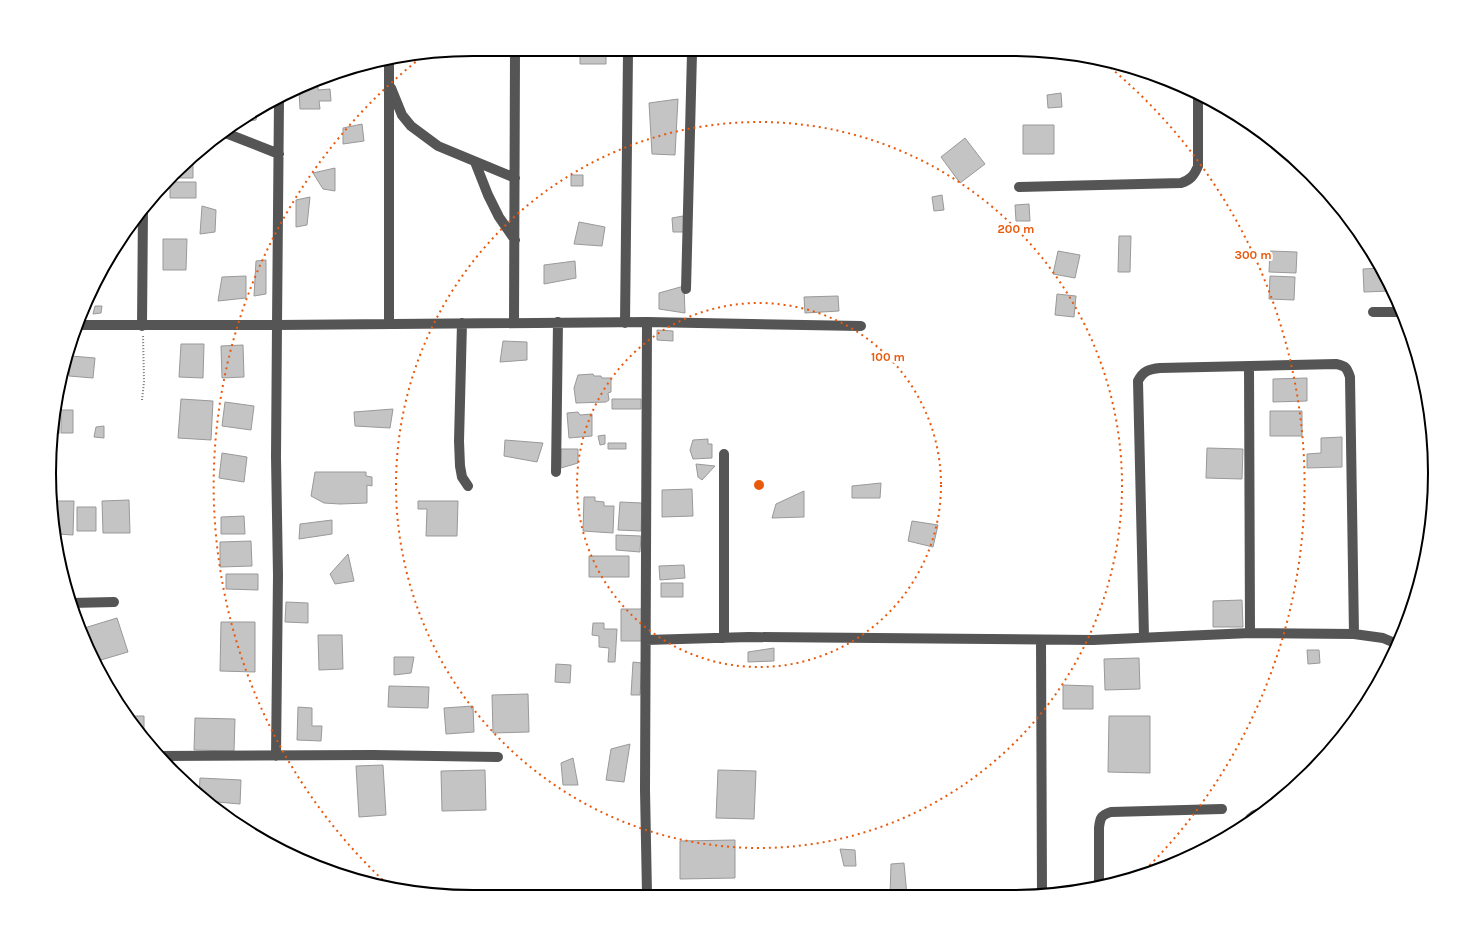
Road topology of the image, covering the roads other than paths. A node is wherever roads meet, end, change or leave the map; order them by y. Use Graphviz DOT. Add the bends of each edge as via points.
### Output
graph roads {
  1 [pos="515,56"];
  2 [pos="628,56"];
  3 [pos="692,56"];
  4 [pos="389,65"];
  5 [pos="389,82"];
  6 [pos="1198,101"];
  7 [pos="280,104"];
  8 [pos="229,134"];
  9 [pos="279,154"];
  10 [pos="475,162"];
  11 [pos="515,178"];
  12 [pos="1019,187"];
  13 [pos="143,218"];
  14 [pos="515,240"];
  15 [pos="686,290"];
  16 [pos="1373,312"];
  17 [pos="1396,312"];
  18 [pos="514,322"];
  19 [pos="558,322"];
  20 [pos="646,322"];
  21 [pos="462,323"];
  22 [pos="625,323"];
  23 [pos="389,324"];
  24 [pos="83,325"];
  25 [pos="277,325"];
  26 [pos="142,326"];
  27 [pos="861,326"];
  28 [pos="1249,366"];
  29 [pos="724,454"];
  30 [pos="556,472"];
  31 [pos="468,486"];
  32 [pos="114,602"];
  33 [pos="77,603"];
  34 [pos="1250,633"];
  35 [pos="1354,634"];
  36 [pos="1144,636"];
  37 [pos="724,638"];
  38 [pos="646,640"];
  39 [pos="1041,640"];
  40 [pos="1392,642"];
  41 [pos="167,756"];
  42 [pos="276,756"];
  43 [pos="498,757"];
  44 [pos="1222,809"];
  45 [pos="1099,880"];
  46 [pos="1042,889"];
  47 [pos="647,890"];
  1 -- 11 [label="street"];
  2 -- 22 [label="street"];
  3 -- 15 [label="street"];
  4 -- 5 [label="street"];
  5 -- 10 [label="street" via="402,115 411,126 438,146"];
  5 -- 23 [label="street"];
  6 -- 12 [label="street" via="1198,166 1195,174 1181,184"];
  7 -- 9 [label="street"];
  8 -- 9 [label="street"];
  9 -- 25 [label="street"];
  10 -- 11 [label="street"];
  10 -- 14 [label="street" via="499,217"];
  11 -- 14 [label="street"];
  13 -- 26 [label="street"];
  14 -- 18 [label="street"];
  16 -- 17 [label="street"];
  18 -- 19 [label="street"];
  18 -- 21 [label="street"];
  19 -- 22 [label="street"];
  19 -- 30 [label="street"];
  20 -- 22 [label="street"];
  20 -- 27 [label="street"];
  20 -- 38 [label="street"];
  21 -- 23 [label="street"];
  21 -- 31 [label="street" via="459,441 462,477"];
  23 -- 25 [label="street"];
  24 -- 26 [label="street"];
  25 -- 26 [label="street"];
  25 -- 42 [label="street"];
  28 -- 34 [label="street"];
  28 -- 35 [label="street" via="1336,364 1347,368 1350,377"];
  28 -- 36 [label="street" via="1149,369 1142,374 1138,382"];
  29 -- 37 [label="street"];
  32 -- 33 [label="street"];
  34 -- 35 [label="street"];
  34 -- 36 [label="street"];
  35 -- 40 [label="street"];
  36 -- 39 [label="street" via="1093,640"];
  37 -- 38 [label="street"];
  37 -- 39 [label="street"];
  38 -- 47 [label="street"];
  39 -- 46 [label="street"];
  41 -- 42 [label="street"];
  42 -- 43 [label="street"];
  44 -- 45 [label="street" via="1104,814 1100,819 1099,828"];
}
